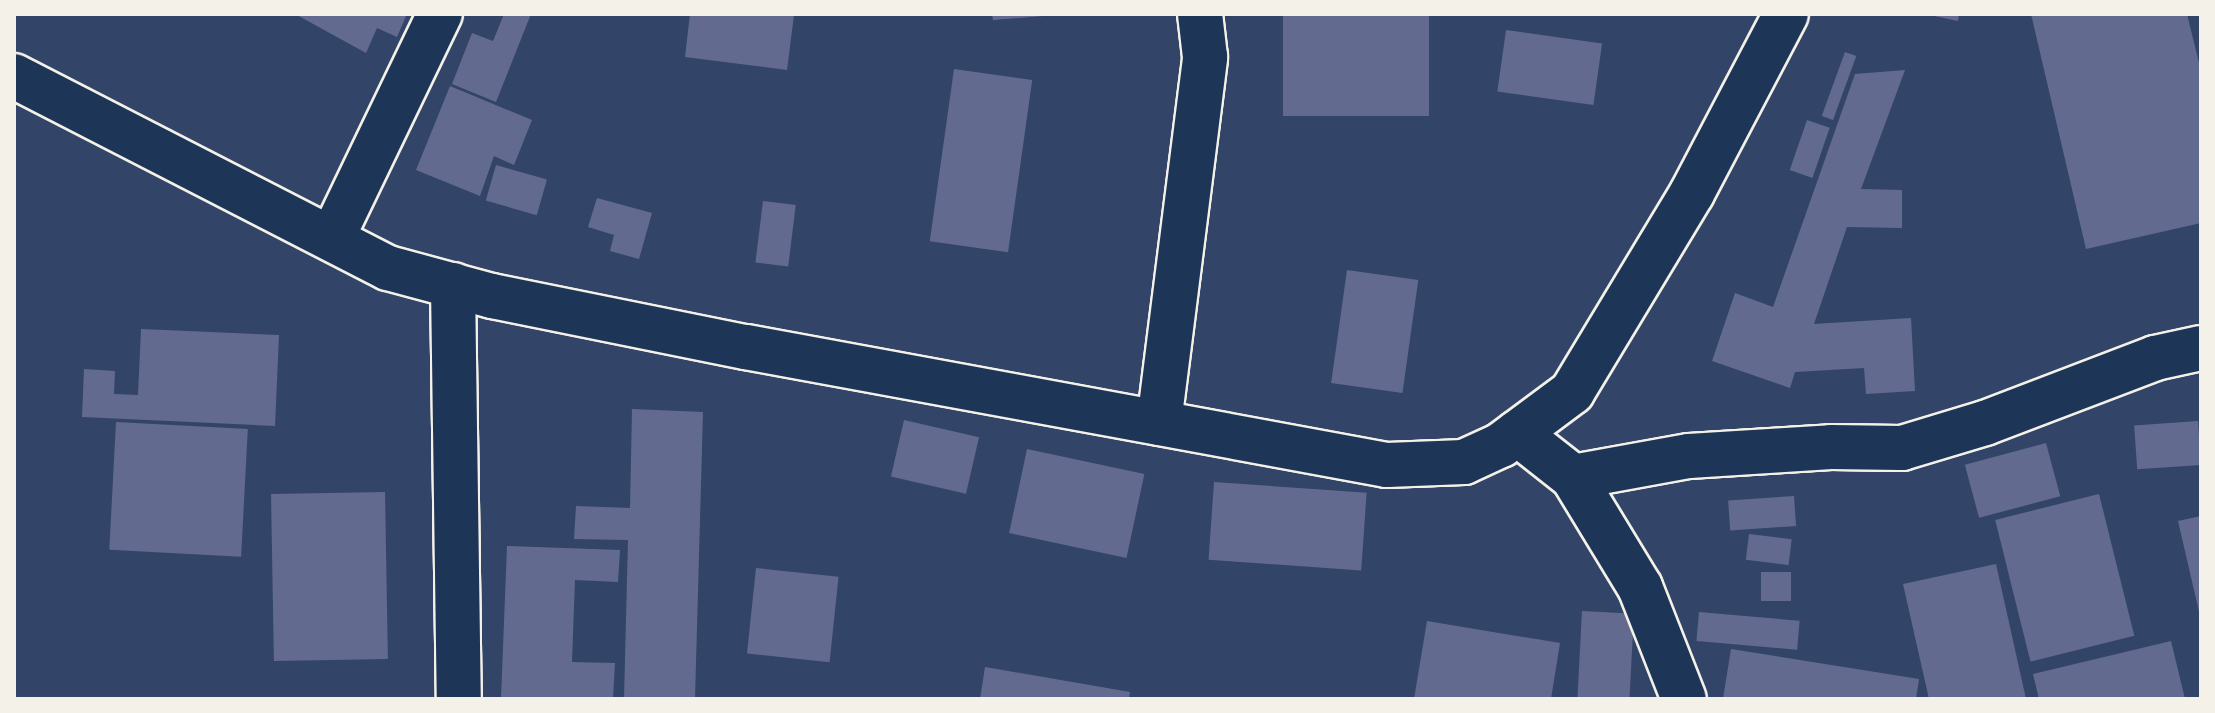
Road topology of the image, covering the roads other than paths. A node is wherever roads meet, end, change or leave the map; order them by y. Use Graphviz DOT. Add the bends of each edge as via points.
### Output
graph roads {
  1 [pos="440,14"];
  2 [pos="1200,14"];
  3 [pos="1786,14"];
  4 [pos="14,76"];
  5 [pos="332,238"];
  6 [pos="453,285"];
  7 [pos="2201,348"];
  8 [pos="1159,423"];
  9 [pos="1517,433"];
  10 [pos="1573,477"];
  11 [pos="459,699"];
  12 [pos="1684,699"];
  1 -- 5 [label="street"];
  2 -- 8 [label="street" via="1205,57"];
  3 -- 9 [label="street" via="1692,193 1572,392"];
  4 -- 5 [label="street"];
  5 -- 6 [label="street" via="388,268"];
  6 -- 8 [label="street" via="746,347"];
  6 -- 11 [label="street"];
  7 -- 10 [label="street" via="2155,358 1985,423 1902,448 1689,456"];
  8 -- 9 [label="street" via="1387,465 1464,462"];
  9 -- 10 [label="street"];
  10 -- 12 [label="street" via="1640,587"];
}
